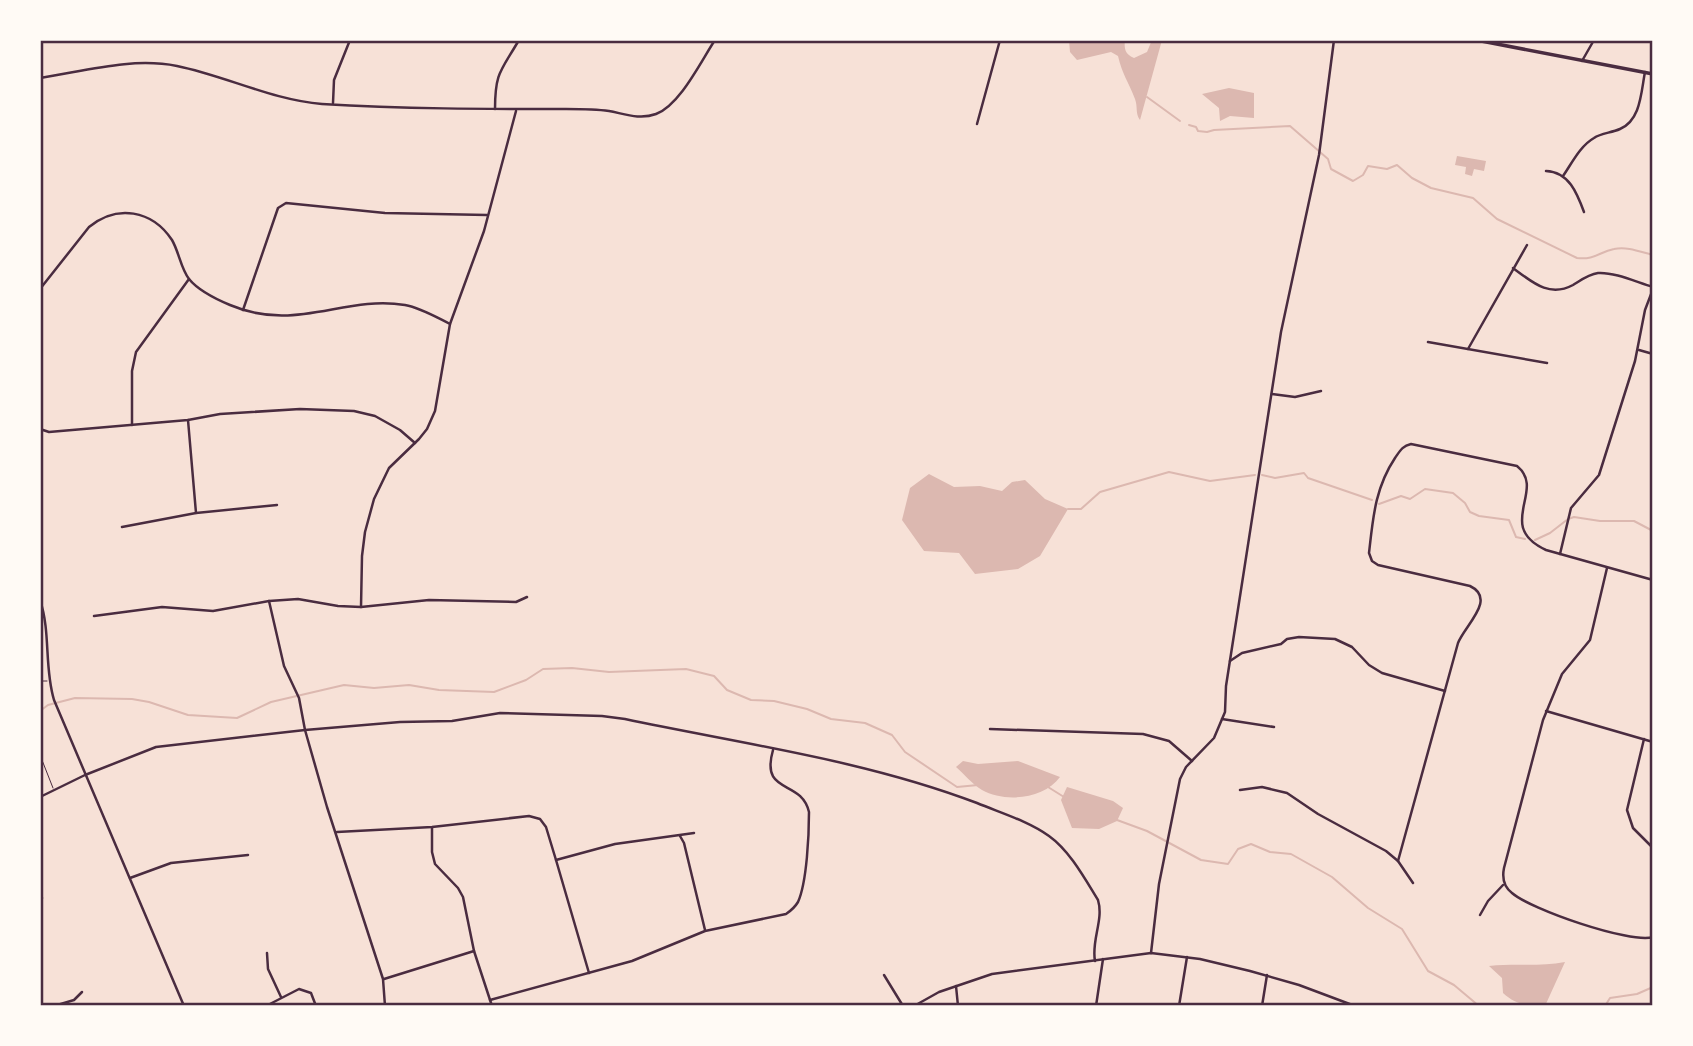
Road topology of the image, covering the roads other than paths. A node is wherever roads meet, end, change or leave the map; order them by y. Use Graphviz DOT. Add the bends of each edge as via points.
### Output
graph roads {
  1 [pos="350,40"];
  2 [pos="519,40"];
  3 [pos="715,40"];
  4 [pos="1000,40"];
  5 [pos="1334,40"];
  6 [pos="1476,40"];
  7 [pos="1515,40"];
  8 [pos="1594,40"];
  9 [pos="1513,47"];
  10 [pos="1582,61"];
  11 [pos="1645,72"];
  12 [pos="1653,74"];
  13 [pos="40,78"];
  14 [pos="333,104"];
  15 [pos="495,109"];
  16 [pos="516,110"];
  17 [pos="977,124"];
  18 [pos="1546,171"];
  19 [pos="1563,176"];
  20 [pos="1584,212"];
  21 [pos="488,215"];
  22 [pos="1527,245"];
  23 [pos="1513,268"];
  24 [pos="189,279"];
  25 [pos="1653,288"];
  26 [pos="40,289"];
  27 [pos="243,310"];
  28 [pos="450,324"];
  29 [pos="1428,342"];
  30 [pos="1468,349"];
  31 [pos="1638,350"];
  32 [pos="1653,354"];
  33 [pos="1547,363"];
  34 [pos="1321,391"];
  35 [pos="1272,394"];
  36 [pos="188,420"];
  37 [pos="132,425"];
  38 [pos="40,429"];
  39 [pos="415,443"];
  40 [pos="277,505"];
  41 [pos="196,513"];
  42 [pos="122,527"];
  43 [pos="1560,554"];
  44 [pos="1607,568"];
  45 [pos="1653,580"];
  46 [pos="527,597"];
  47 [pos="40,600"];
  48 [pos="269,601"];
  49 [pos="361,607"];
  50 [pos="94,617"];
  51 [pos="1230,662"];
  52 [pos="40,681"];
  53 [pos="49,681"];
  54 [pos="1445,691"];
  55 [pos="1546,711"];
  56 [pos="1222,719"];
  57 [pos="1274,727"];
  58 [pos="990,729"];
  59 [pos="305,730"];
  60 [pos="1644,740"];
  61 [pos="1653,742"];
  62 [pos="773,750"];
  63 [pos="40,755"];
  64 [pos="1192,761"];
  65 [pos="85,775"];
  66 [pos="54,789"];
  67 [pos="1240,790"];
  68 [pos="40,797"];
  69 [pos="432,827"];
  70 [pos="337,832"];
  71 [pos="694,833"];
  72 [pos="680,836"];
  73 [pos="1653,848"];
  74 [pos="248,855"];
  75 [pos="556,860"];
  76 [pos="1398,861"];
  77 [pos="130,878"];
  78 [pos="1413,883"];
  79 [pos="1504,884"];
  80 [pos="1480,915"];
  81 [pos="705,931"];
  82 [pos="1653,937"];
  83 [pos="474,951"];
  84 [pos="267,953"];
  85 [pos="1151,953"];
  86 [pos="1187,957"];
  87 [pos="1102,959"];
  88 [pos="1095,961"];
  89 [pos="589,973"];
  90 [pos="884,975"];
  91 [pos="1267,975"];
  92 [pos="383,979"];
  93 [pos="956,986"];
  94 [pos="82,992"];
  95 [pos="281,997"];
  96 [pos="490,1000"];
  97 [pos="54,1006"];
  98 [pos="184,1006"];
  99 [pos="266,1006"];
  100 [pos="316,1006"];
  101 [pos="385,1006"];
  102 [pos="492,1006"];
  103 [pos="903,1006"];
  104 [pos="914,1006"];
  105 [pos="958,1006"];
  106 [pos="1096,1006"];
  107 [pos="1179,1006"];
  108 [pos="1262,1006"];
  109 [pos="1355,1006"];
  1 -- 14 [label="street" via="334,80"];
  2 -- 15 [label="street" via="498,74"];
  3 -- 16 [label="street" via="680,95 655,114 627,116 589,108"];
  4 -- 17 [label="street"];
  5 -- 35 [label="street" via="1319,155"];
  6 -- 9 [label="main road"];
  7 -- 9 [label="street"];
  8 -- 10 [label="street"];
  9 -- 10 [label="main road"];
  10 -- 11 [label="main road"];
  11 -- 12 [label="main road"];
  11 -- 19 [label="street" via="1631,121 1591,139"];
  13 -- 14 [label="street" via="135,63 177,66 260,91"];
  14 -- 15 [label="street"];
  15 -- 16 [label="street"];
  16 -- 21 [label="street"];
  18 -- 19 [label="street"];
  19 -- 20 [label="street"];
  21 -- 27 [label="street" via="385,214 286,203 278,208"];
  21 -- 28 [label="street"];
  22 -- 23 [label="street"];
  23 -- 25 [label="street" via="1552,290 1599,273"];
  23 -- 30 [label="street"];
  24 -- 26 [label="street" via="172,241 156,223 146,216 114,212 89,227"];
  24 -- 27 [label="street"];
  24 -- 37 [label="street" via="136,352"];
  25 -- 31 [label="street"];
  27 -- 28 [label="street" via="298,317 362,306 405,305"];
  28 -- 39 [label="street" via="435,411"];
  29 -- 30 [label="street"];
  30 -- 33 [label="street"];
  31 -- 32 [label="street"];
  31 -- 43 [label="street" via="1599,475 1571,508"];
  34 -- 35 [label="street" via="1295,397"];
  35 -- 51 [label="street"];
  36 -- 37 [label="street"];
  36 -- 39 [label="street" via="288,409 354,411 388,422"];
  36 -- 41 [label="street"];
  37 -- 38 [label="street"];
  39 -- 49 [label="street" via="389,468 374,499 362,556"];
  40 -- 41 [label="street"];
  41 -- 42 [label="street"];
  43 -- 44 [label="street"];
  43 -- 54 [label="street" via="1539,547 1525,534 1521,518 1527,481 1517,466 1411,444 1402,448 1377,495 1369,553 1372,561 1470,586 1481,597 1480,609 1458,643"];
  44 -- 45 [label="street"];
  44 -- 55 [label="street" via="1590,640 1562,674"];
  46 -- 49 [label="street" via="516,602 429,600"];
  47 -- 53 [label="street" via="48,636"];
  48 -- 49 [label="street" via="298,598"];
  48 -- 50 [label="street" via="213,611 162,607"];
  48 -- 59 [label="street" via="280,654 299,698"];
  51 -- 54 [label="street" via="1242,653 1287,639 1335,639 1382,673"];
  51 -- 56 [label="street"];
  52 -- 53 [label="lane"];
  53 -- 65 [label="street"];
  54 -- 76 [label="street"];
  55 -- 60 [label="street"];
  55 -- 79 [label="street" via="1504,868"];
  56 -- 57 [label="street"];
  56 -- 64 [label="street" via="1214,738"];
  58 -- 64 [label="street" via="1143,734 1170,741"];
  59 -- 62 [label="street" via="452,721 499,713 602,716"];
  59 -- 65 [label="street" via="156,747"];
  59 -- 70 [label="street"];
  60 -- 61 [label="street"];
  60 -- 73 [label="street" via="1627,810 1633,828"];
  62 -- 81 [label="street" via="770,773 802,797 809,811 797,903 786,914"];
  62 -- 88 [label="street" via="850,763 944,791 1024,821 1049,836 1094,895 1100,910"];
  63 -- 66 [label="lane"];
  64 -- 85 [label="street" via="1180,779"];
  65 -- 66 [label="street"];
  65 -- 77 [label="street"];
  66 -- 68 [label="street"];
  67 -- 76 [label="street" via="1262,787 1287,793"];
  69 -- 70 [label="street"];
  69 -- 75 [label="street" via="534,816 546,827"];
  69 -- 83 [label="street" via="435,864 463,897"];
  70 -- 92 [label="street"];
  71 -- 72 [label="street"];
  72 -- 75 [label="street" via="615,844"];
  72 -- 81 [label="street"];
  74 -- 77 [label="street" via="171,863"];
  75 -- 89 [label="street"];
  76 -- 78 [label="street"];
  77 -- 98 [label="street"];
  79 -- 80 [label="street"];
  79 -- 82 [label="street" via="1515,896 1590,926 1634,939"];
  81 -- 89 [label="street"];
  83 -- 92 [label="street"];
  83 -- 96 [label="street"];
  84 -- 95 [label="street" via="268,969"];
  85 -- 86 [label="street"];
  85 -- 87 [label="street"];
  86 -- 91 [label="street"];
  86 -- 107 [label="street"];
  87 -- 88 [label="street"];
  87 -- 106 [label="street"];
  88 -- 93 [label="street" via="992,974"];
  89 -- 96 [label="street"];
  90 -- 103 [label="street"];
  91 -- 108 [label="street"];
  91 -- 109 [label="street"];
  92 -- 101 [label="street"];
  93 -- 104 [label="street"];
  93 -- 105 [label="street"];
  94 -- 97 [label="street" via="74,1000"];
  95 -- 99 [label="street"];
  95 -- 100 [label="street" via="305,990"];
  96 -- 102 [label="street"];
}
